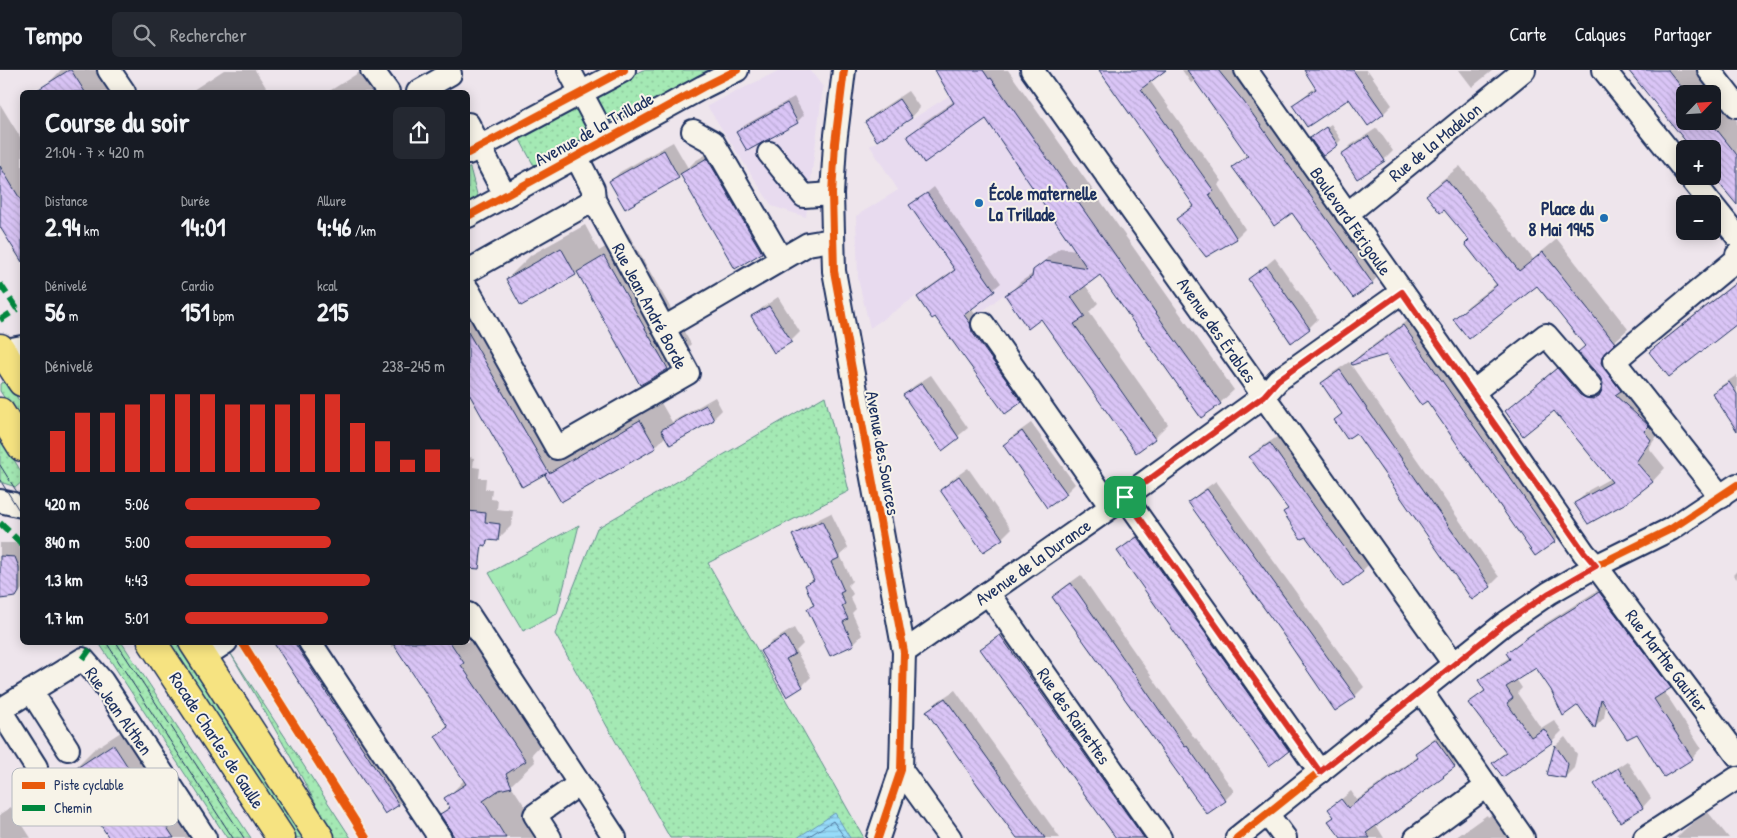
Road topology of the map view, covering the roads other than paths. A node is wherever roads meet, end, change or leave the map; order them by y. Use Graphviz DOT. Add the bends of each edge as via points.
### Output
graph roads {
  1 [pos="110,70"];
  2 [pos="372,70"];
  3 [pos="569,70"];
  4 [pos="624,70"];
  5 [pos="737,70"];
  6 [pos="844,70"];
  7 [pos="1032,70"];
  8 [pos="1246,70"];
  9 [pos="1524,70"];
  10 [pos="1604,70"];
  11 [pos="1709,70"];
  12 [pos="445,79"];
  13 [pos="123,90"];
  14 [pos="387,90"];
  15 [pos="422,90"];
  16 [pos="581,93"];
  17 [pos="1737,106"];
  18 [pos="693,131"];
  19 [pos="470,133"];
  20 [pos="606,140"];
  21 [pos="474,150"];
  22 [pos="769,153"];
  23 [pos="576,156"];
  24 [pos="1676,160"];
  25 [pos="1696,185"];
  26 [pos="832,194"];
  27 [pos="505,195"];
  28 [pos="1704,195"];
  29 [pos="594,200"];
  30 [pos="1346,214"];
  31 [pos="470,215"];
  32 [pos="1721,216"];
  33 [pos="1737,236"];
  34 [pos="832,240"];
  35 [pos="1737,255"];
  36 [pos="781,259"];
  37 [pos="470,270"];
  38 [pos="1402,292"];
  39 [pos="470,294"];
  40 [pos="983,324"];
  41 [pos="664,328"];
  42 [pos="6,349"];
  43 [pos="20,378"];
  44 [pos="1590,386"];
  45 [pos="1473,392"];
  46 [pos="1264,396"];
  47 [pos="0,412"];
  48 [pos="20,443"];
  49 [pos="1729,491"];
  50 [pos="0,501"];
  51 [pos="1118,502"];
  52 [pos="20,506"];
  53 [pos="1596,566"];
  54 [pos="988,593"];
  55 [pos="470,617"];
  56 [pos="154,645"];
  57 [pos="216,645"];
  58 [pos="312,645"];
  59 [pos="198,650"];
  60 [pos="904,652"];
  61 [pos="1454,664"];
  62 [pos="31,691"];
  63 [pos="1420,692"];
  64 [pos="0,710"];
  65 [pos="68,748"];
  66 [pos="1737,755"];
  67 [pos="36,767"];
  68 [pos="159,768"];
  69 [pos="901,770"];
  70 [pos="1320,772"];
  71 [pos="1737,778"];
  72 [pos="579,784"];
  73 [pos="1487,786"];
  74 [pos="178,798"];
  75 [pos="1268,815"];
  76 [pos="204,838"];
  77 [pos="280,838"];
  78 [pos="320,838"];
  79 [pos="440,838"];
  80 [pos="550,838"];
  81 [pos="614,838"];
  82 [pos="878,838"];
  83 [pos="950,838"];
  84 [pos="1160,838"];
  85 [pos="1237,838"];
  86 [pos="1286,838"];
  87 [pos="1416,838"];
  88 [pos="1523,838"];
  89 [pos="1644,838"];
  1 -- 13 [label="street"];
  2 -- 14 [label="street"];
  3 -- 16 [label="street"];
  4 -- 16 [label="street, Avenue de la Trillade"];
  5 -- 20 [label="street, Avenue de la Trillade"];
  6 -- 26 [label="street, Avenue des Sources"];
  7 -- 46 [label="street, Avenue des Érables"];
  8 -- 30 [label="street, Boulevard Férigoule"];
  9 -- 30 [label="street, Rue de la Madelon"];
  10 -- 24 [label="street"];
  11 -- 17 [label="street"];
  12 -- 15 [label="street"];
  16 -- 20 [label="street"];
  16 -- 21 [label="street, Avenue de la Trillade"];
  18 -- 36 [label="street" via="713,142"];
  19 -- 21 [label="street"];
  20 -- 23 [label="street, Avenue de la Trillade"];
  21 -- 27 [label="street"];
  22 -- 26 [label="street" via="804,196"];
  23 -- 27 [label="street, Avenue de la Trillade"];
  23 -- 29 [label="street, Rue Jean André Borde" via="593,189"];
  25 -- 28 [label="street"];
  26 -- 34 [label="street, Avenue des Sources"];
  27 -- 31 [label="street, Avenue de la Trillade"];
  29 -- 37 [label="street"];
  29 -- 41 [label="street, Rue Jean André Borde"];
  30 -- 38 [label="street, Boulevard Férigoule"];
  32 -- 33 [label="street"];
  34 -- 36 [label="street" via="808,244"];
  34 -- 60 [label="street, Avenue des Sources" via="834,271"];
  35 -- 49 [label="street" via="1737,260 1614,361"];
  36 -- 41 [label="street"];
  38 -- 45 [label="street, Boulevard Férigoule"];
  38 -- 46 [label="street, Avenue de la Durance" via="1278,380"];
  39 -- 41 [label="street, Rue Jean André Borde" via="558,448 688,373"];
  40 -- 51 [label="street"];
  42 -- 43 [label="main road"];
  44 -- 45 [label="street" via="1546,335"];
  45 -- 53 [label="street, Boulevard Férigoule"];
  46 -- 51 [label="street, Avenue de la Durance"];
  46 -- 61 [label="street, Avenue des Érables"];
  47 -- 48 [label="main road"];
  49 -- 53 [label="street" via="1671,529"];
  50 -- 52 [label="street"];
  51 -- 54 [label="street, Avenue de la Durance"];
  51 -- 70 [label="street"];
  53 -- 61 [label="street" via="1504,624"];
  53 -- 66 [label="street, Rue Marthe Gautier"];
  54 -- 60 [label="street, Avenue de la Durance"];
  54 -- 84 [label="street, Rue des Rainettes"];
  55 -- 72 [label="street"];
  56 -- 77 [label="main road, Rocade Charles de Gaulle"];
  57 -- 59 [label="street"];
  58 -- 79 [label="street"];
  59 -- 78 [label="main road, Rocade Charles de Gaulle"];
  60 -- 69 [label="street, Avenue des Sources"];
  61 -- 63 [label="street"];
  62 -- 64 [label="street"];
  62 -- 65 [label="street"];
  62 -- 68 [label="street, Rue Jean Althen" via="84,659"];
  63 -- 70 [label="street"];
  63 -- 73 [label="street"];
  64 -- 67 [label="street"];
  69 -- 82 [label="street, Avenue des Sources"];
  69 -- 83 [label="street"];
  70 -- 75 [label="street"];
  71 -- 89 [label="street"];
  72 -- 80 [label="street" via="535,815"];
  72 -- 81 [label="street"];
  73 -- 87 [label="street"];
  73 -- 88 [label="street"];
  74 -- 76 [label="street, Rue Jean Althen"];
  75 -- 85 [label="street"];
  75 -- 86 [label="street"];
}
